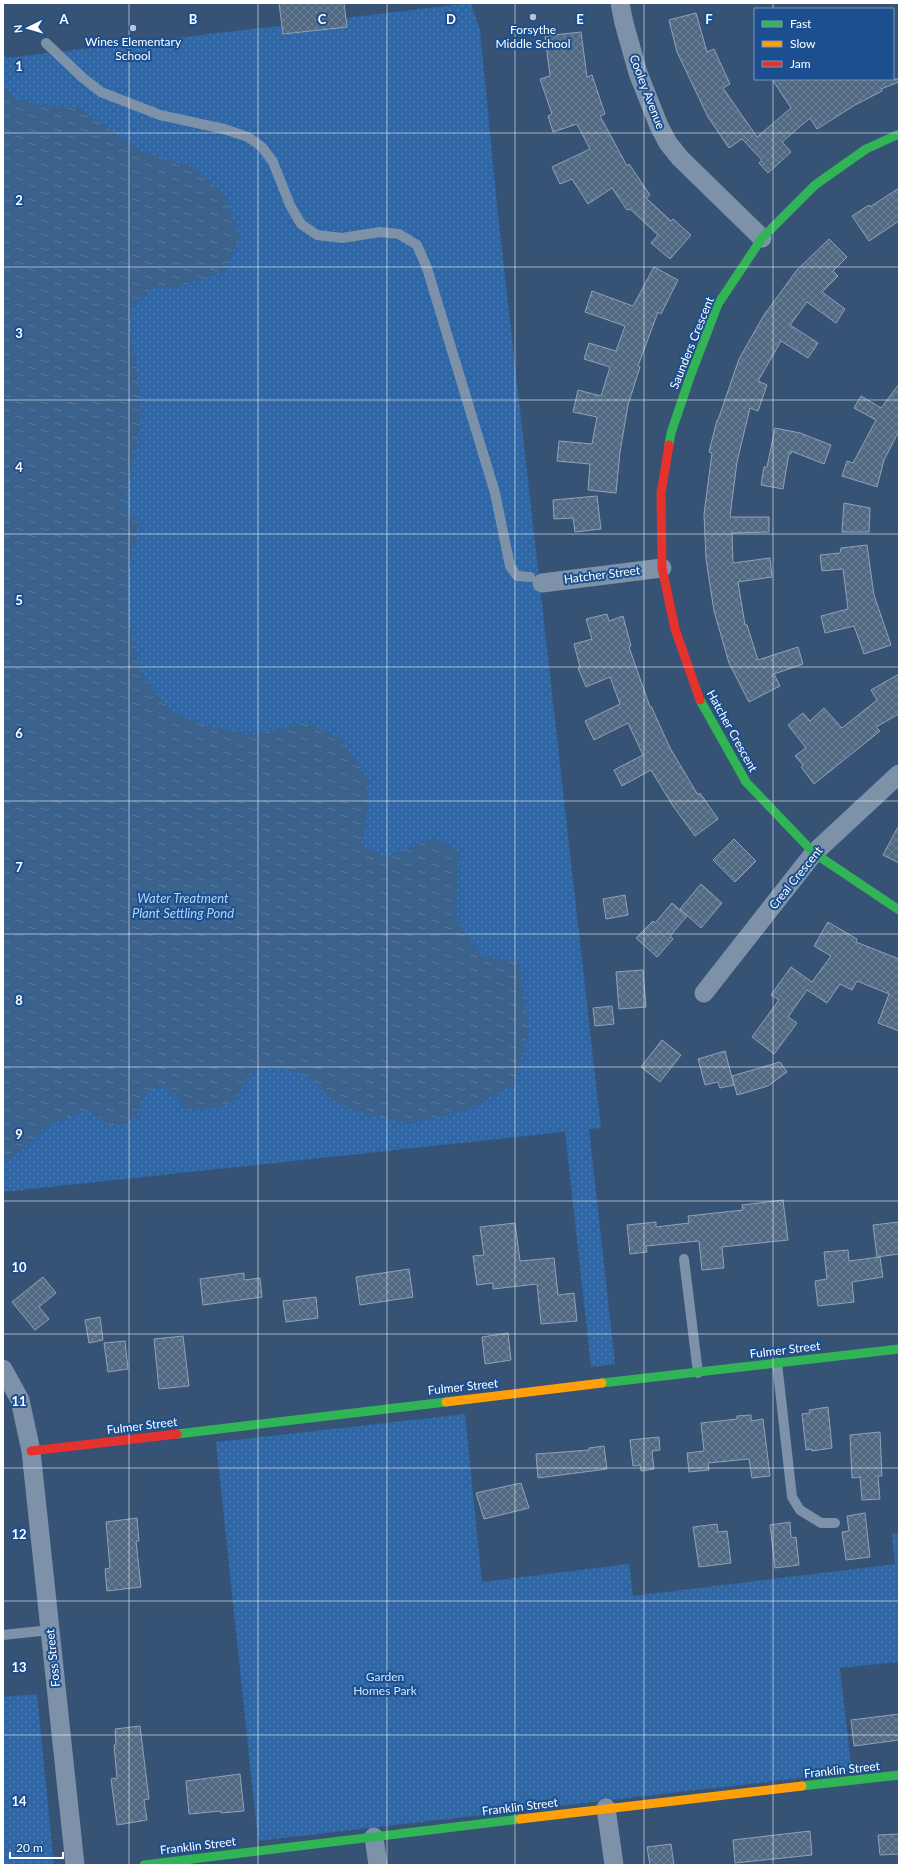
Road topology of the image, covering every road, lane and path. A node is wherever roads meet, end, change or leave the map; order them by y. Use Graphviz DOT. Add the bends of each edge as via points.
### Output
graph roads {
  1 [pos="620,3"];
  2 [pos="46,43"];
  3 [pos="899,134"];
  4 [pos="762,238"];
  5 [pos="662,568"];
  6 [pos="536,580"];
  7 [pos="899,774"];
  8 [pos="814,853"];
  9 [pos="899,910"];
  10 [pos="704,993"];
  11 [pos="684,1259"];
  12 [pos="899,1349"];
  13 [pos="777,1363"];
  14 [pos="3,1369"];
  15 [pos="698,1373"];
  16 [pos="31,1451"];
  17 [pos="835,1523"];
  18 [pos="50,1630"];
  19 [pos="3,1635"];
  20 [pos="899,1775"];
  21 [pos="606,1808"];
  22 [pos="374,1837"];
  23 [pos="75,1865"];
  24 [pos="144,1865"];
  25 [pos="378,1865"];
  26 [pos="614,1865"];
  1 -- 4 [label="street, Cooley Avenue" via="638,73 658,126 668,143 680,158"];
  2 -- 6 [label="lane" via="102,92 160,115 248,137 262,147 273,162 290,205 301,224 316,235 342,238 380,232 399,234 417,245 427,268 495,492 510,566 516,576"];
  3 -- 4 [label="street, Saunders Crescent" via="866,149 815,185"];
  4 -- 5 [label="street, Saunders Crescent" via="718,304 671,433 661,493"];
  5 -- 6 [label="street, Hatcher Street"];
  5 -- 8 [label="street, Hatcher Crescent" via="675,629 698,696 746,782"];
  7 -- 8 [label="street, Creal Crescent"];
  8 -- 9 [label="street, Hatcher Crescent"];
  8 -- 10 [label="street, Creal Crescent"];
  11 -- 15 [label="lane"];
  12 -- 13 [label="street, Fulmer Street"];
  13 -- 15 [label="street, Fulmer Street"];
  13 -- 17 [label="lane" via="792,1497 800,1510 821,1523"];
  14 -- 16 [label="street, Foss Street" via="20,1400"];
  15 -- 16 [label="street, Fulmer Street"];
  16 -- 18 [label="street, Foss Street"];
  18 -- 19 [label="lane"];
  18 -- 23 [label="street, Foss Street"];
  20 -- 21 [label="street, Franklin Street"];
  21 -- 22 [label="street, Franklin Street"];
  21 -- 26 [label="street"];
  22 -- 24 [label="street, Franklin Street"];
  22 -- 25 [label="street"];
}
